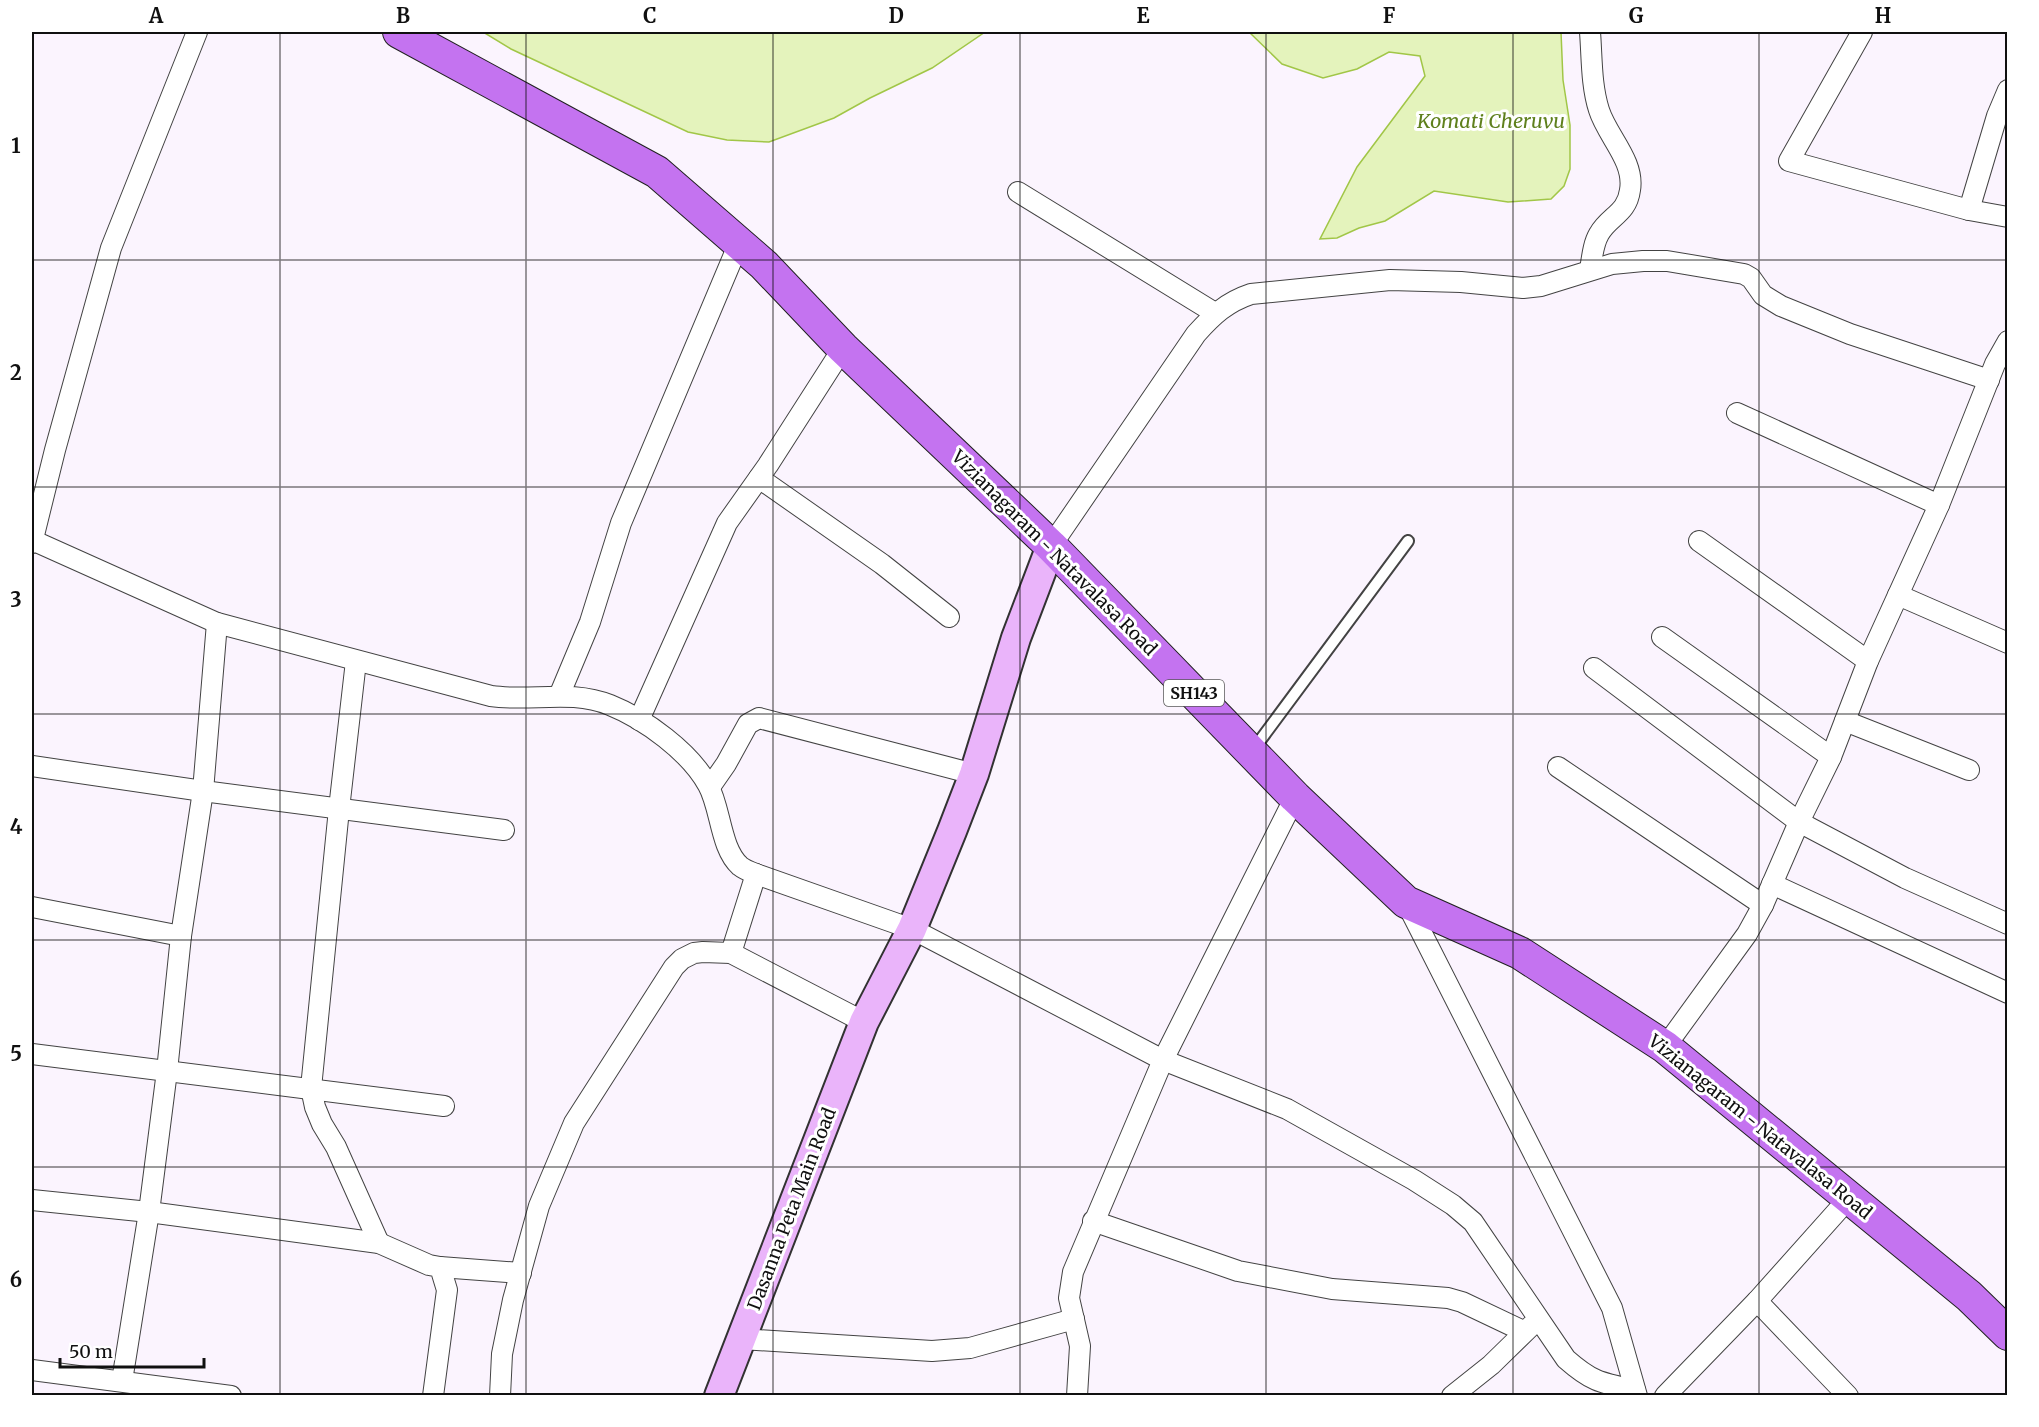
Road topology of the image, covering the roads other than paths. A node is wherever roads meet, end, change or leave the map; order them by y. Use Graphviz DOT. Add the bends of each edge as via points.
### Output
graph roads {
  1 [pos="197,32"];
  2 [pos="399,32"];
  3 [pos="1590,32"];
  4 [pos="1862,32"];
  5 [pos="2007,90"];
  6 [pos="1018,192"];
  7 [pos="1969,210"];
  8 [pos="2007,218"];
  9 [pos="739,243"];
  10 [pos="1590,270"];
  11 [pos="1215,313"];
  12 [pos="2007,341"];
  13 [pos="843,348"];
  14 [pos="1997,371"];
  15 [pos="1737,413"];
  16 [pos="759,478"];
  17 [pos="1939,505"];
  18 [pos="1408,541"];
  19 [pos="1699,541"];
  20 [pos="32,542"];
  21 [pos="1051,546"];
  22 [pos="1898,595"];
  23 [pos="949,616"];
  24 [pos="217,623"];
  25 [pos="1662,637"];
  26 [pos="2007,642"];
  27 [pos="356,661"];
  28 [pos="1868,661"];
  29 [pos="1594,668"];
  30 [pos="559,696"];
  31 [pos="639,720"];
  32 [pos="1845,720"];
  33 [pos="1252,752"];
  34 [pos="1831,757"];
  35 [pos="32,766"];
  36 [pos="1558,767"];
  37 [pos="1969,770"];
  38 [pos="974,774"];
  39 [pos="710,787"];
  40 [pos="203,791"];
  41 [pos="1295,797"];
  42 [pos="339,809"];
  43 [pos="1799,822"];
  44 [pos="504,830"];
  45 [pos="756,874"];
  46 [pos="1772,884"];
  47 [pos="1406,902"];
  48 [pos="1763,906"];
  49 [pos="32,907"];
  50 [pos="2007,924"];
  51 [pos="912,929"];
  52 [pos="181,936"];
  53 [pos="731,953"];
  54 [pos="2007,993"];
  55 [pos="864,1022"];
  56 [pos="1665,1047"];
  57 [pos="32,1054"];
  58 [pos="1163,1060"];
  59 [pos="167,1071"];
  60 [pos="311,1088"];
  61 [pos="444,1106"];
  62 [pos="1849,1198"];
  63 [pos="32,1200"];
  64 [pos="149,1212"];
  65 [pos="1093,1221"];
  66 [pos="379,1244"];
  67 [pos="440,1267"];
  68 [pos="521,1273"];
  69 [pos="1757,1301"];
  70 [pos="1074,1319"];
  71 [pos="1539,1319"];
  72 [pos="1523,1331"];
  73 [pos="2007,1334"];
  74 [pos="741,1339"];
  75 [pos="32,1370"];
  76 [pos="122,1381"];
  77 [pos="1636,1393"];
  78 [pos="231,1395"];
  79 [pos="433,1395"];
  80 [pos="500,1395"];
  81 [pos="722,1395"];
  82 [pos="1077,1395"];
  83 [pos="1452,1395"];
  84 [pos="1665,1395"];
  85 [pos="1848,1395"];
  1 -- 20 [label="street" via="111,248"];
  2 -- 9 [label="main road, Vizianagaram - Natavalasa Road / SH143" via="657,172"];
  3 -- 10 [label="street" via="1599,110 1627,165 1631,182 1627,203 1596,239"];
  4 -- 7 [label="street" via="1789,161"];
  5 -- 7 [label="street"];
  6 -- 11 [label="street"];
  7 -- 8 [label="street"];
  9 -- 13 [label="main road, Vizianagaram - Natavalasa Road / SH143"];
  9 -- 30 [label="street" via="621,523 590,622"];
  10 -- 11 [label="street" via="1522,288 1390,280 1265,291 1234,299"];
  10 -- 14 [label="street" via="1612,264 1667,261 1736,271 1751,278 1763,295 1781,306 1850,334"];
  11 -- 21 [label="street" via="1196,334"];
  12 -- 14 [label="street"];
  13 -- 16 [label="street"];
  13 -- 21 [label="main road, Vizianagaram - Natavalasa Road / SH143"];
  14 -- 17 [label="street"];
  15 -- 17 [label="street"];
  16 -- 23 [label="street"];
  16 -- 31 [label="street" via="727,523"];
  17 -- 22 [label="street"];
  18 -- 33 [label="lane"];
  19 -- 28 [label="street"];
  20 -- 24 [label="street"];
  21 -- 33 [label="main road, Vizianagaram - Natavalasa Road / SH143"];
  21 -- 38 [label="street, Dasanna Peta Main Road" via="1016,638"];
  22 -- 26 [label="street"];
  22 -- 28 [label="street"];
  24 -- 27 [label="street"];
  24 -- 40 [label="street"];
  25 -- 34 [label="street"];
  27 -- 30 [label="street" via="491,696"];
  27 -- 42 [label="street"];
  28 -- 32 [label="street"];
  29 -- 43 [label="street"];
  30 -- 31 [label="street" via="610,705"];
  31 -- 39 [label="street" via="696,766"];
  32 -- 34 [label="street"];
  32 -- 37 [label="street"];
  33 -- 41 [label="main road, Vizianagaram - Natavalasa Road / SH143"];
  34 -- 43 [label="street"];
  35 -- 40 [label="street"];
  36 -- 48 [label="street"];
  38 -- 39 [label="street" via="759,718 748,724"];
  38 -- 51 [label="street, Dasanna Peta Main Road"];
  39 -- 45 [label="street" via="735,860"];
  40 -- 42 [label="street"];
  40 -- 52 [label="street"];
  41 -- 47 [label="main road, Vizianagaram - Natavalasa Road / SH143"];
  41 -- 58 [label="street"];
  42 -- 44 [label="street"];
  42 -- 60 [label="street"];
  43 -- 46 [label="street"];
  43 -- 50 [label="street" via="1905,878"];
  45 -- 51 [label="street"];
  45 -- 53 [label="street"];
  46 -- 48 [label="street"];
  46 -- 54 [label="street"];
  47 -- 56 [label="main road, Vizianagaram - Natavalasa Road / SH143" via="1520,953"];
  47 -- 77 [label="street" via="1612,1308"];
  48 -- 56 [label="street" via="1748,934"];
  49 -- 52 [label="street"];
  51 -- 55 [label="street, Dasanna Peta Main Road"];
  51 -- 58 [label="street"];
  52 -- 59 [label="street"];
  53 -- 55 [label="street"];
  53 -- 68 [label="street" via="694,953 674,967 574,1123 539,1206"];
  55 -- 74 [label="street, Dasanna Peta Main Road"];
  56 -- 62 [label="main road, Vizianagaram - Natavalasa Road / SH143"];
  57 -- 59 [label="street"];
  58 -- 65 [label="street"];
  58 -- 71 [label="street" via="1287,1109 1453,1205 1473,1222"];
  59 -- 60 [label="street"];
  59 -- 64 [label="street"];
  60 -- 61 [label="street"];
  60 -- 66 [label="street" via="322,1124"];
  62 -- 69 [label="street"];
  62 -- 73 [label="main road, Vizianagaram - Natavalasa Road / SH143" via="1969,1296"];
  63 -- 64 [label="street"];
  64 -- 66 [label="street"];
  64 -- 76 [label="street"];
  65 -- 70 [label="street" via="1070,1285"];
  65 -- 72 [label="street" via="1238,1271 1332,1289 1448,1298"];
  66 -- 67 [label="street"];
  67 -- 68 [label="street"];
  67 -- 79 [label="street" via="447,1290"];
  68 -- 80 [label="street" via="502,1353"];
  69 -- 84 [label="street"];
  69 -- 85 [label="street"];
  70 -- 74 [label="street" via="970,1348 932,1351"];
  70 -- 82 [label="street" via="1080,1347"];
  71 -- 72 [label="street"];
  71 -- 77 [label="street" via="1566,1359 1585,1376"];
  72 -- 83 [label="street" via="1491,1365"];
  74 -- 81 [label="street, Dasanna Peta Main Road"];
  75 -- 76 [label="street"];
  76 -- 78 [label="street"];
}
